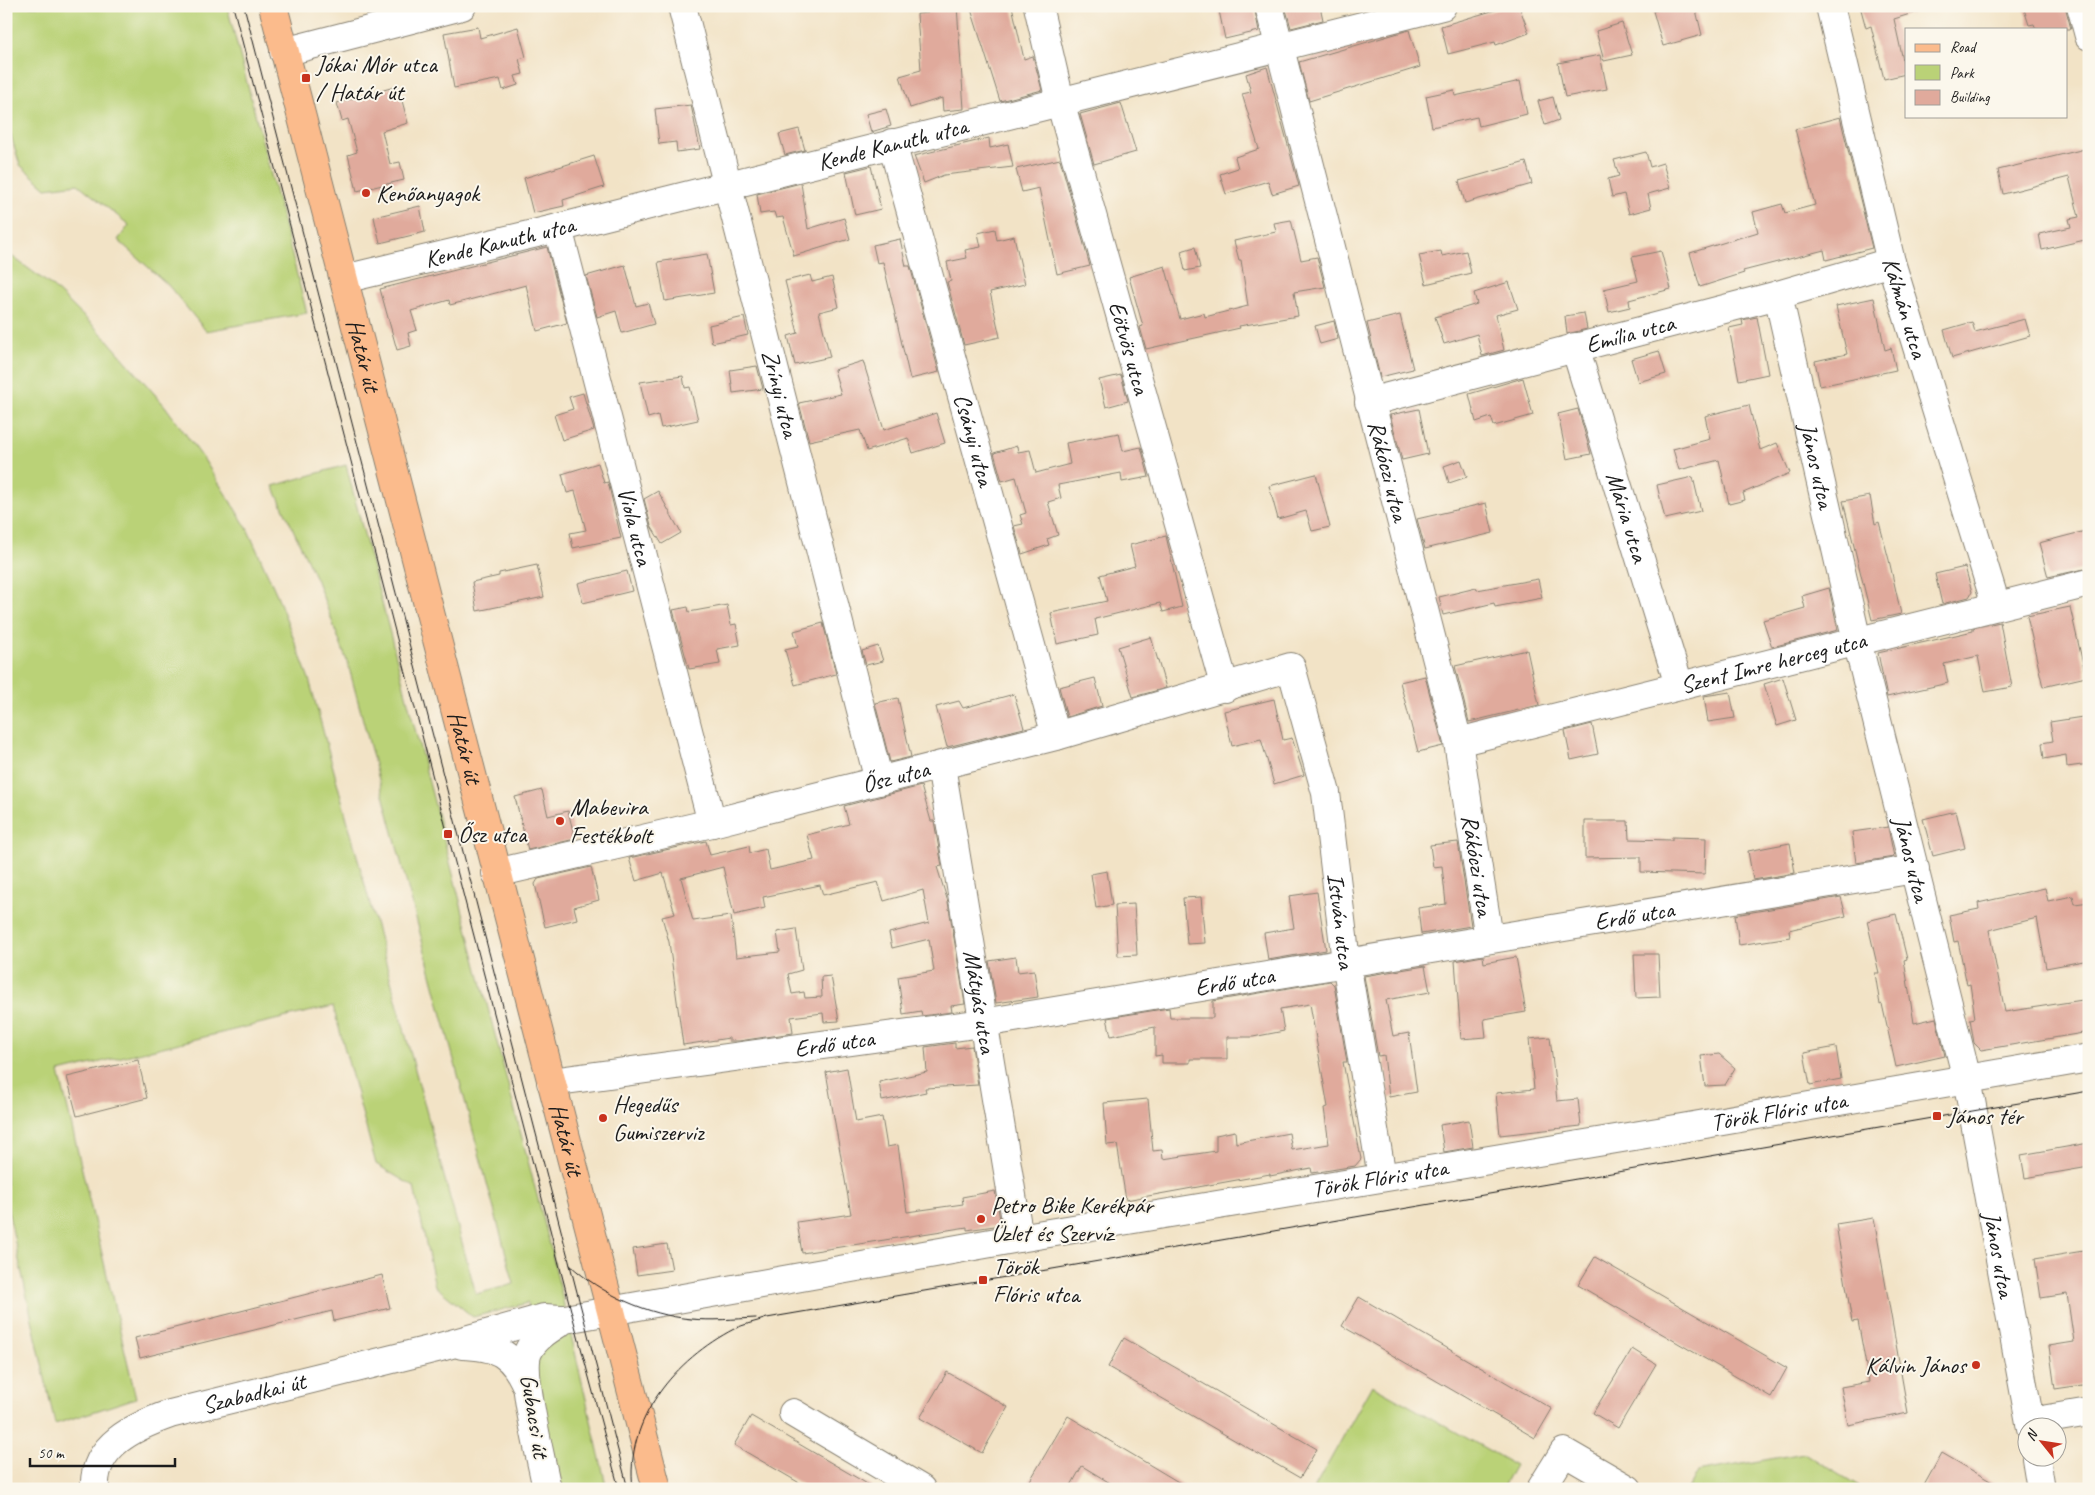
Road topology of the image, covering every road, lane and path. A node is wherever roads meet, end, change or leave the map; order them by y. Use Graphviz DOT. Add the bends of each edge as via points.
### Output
graph roads {
  1 [pos="273,6"];
  2 [pos="462,6"];
  3 [pos="682,6"];
  4 [pos="1038,6"];
  5 [pos="1269,6"];
  6 [pos="1442,6"];
  7 [pos="1830,6"];
  8 [pos="2081,6"];
  9 [pos="2089,36"];
  10 [pos="1279,46"];
  11 [pos="284,52"];
  12 [pos="1060,100"];
  13 [pos="892,143"];
  14 [pos="727,185"];
  15 [pos="558,228"];
  16 [pos="1891,262"];
  17 [pos="344,278"];
  18 [pos="1778,295"];
  19 [pos="1575,347"];
  20 [pos="1369,402"];
  21 [pos="2089,583"];
  22 [pos="1996,605"];
  23 [pos="1857,641"];
  24 [pos="1291,667"];
  25 [pos="1679,685"];
  26 [pos="1225,688"];
  27 [pos="1056,736"];
  28 [pos="1458,742"];
  29 [pos="941,766"];
  30 [pos="879,781"];
  31 [pos="712,823"];
  32 [pos="1915,869"];
  33 [pos="496,874"];
  34 [pos="1489,938"];
  35 [pos="1346,962"];
  36 [pos="983,1023"];
  37 [pos="2089,1058"];
  38 [pos="1967,1079"];
  39 [pos="551,1082"];
  40 [pos="1382,1177"];
  41 [pos="1019,1238"];
  42 [pos="612,1312"];
  43 [pos="565,1319"];
  44 [pos="449,1345"];
  45 [pos="529,1390"];
  46 [pos="2089,1412"];
  47 [pos="793,1413"];
  48 [pos="2029,1418"];
  49 [pos="2062,1418"];
  50 [pos="2038,1468"];
  51 [pos="95,1489"];
  52 [pos="547,1489"];
  53 [pos="658,1489"];
  54 [pos="920,1489"];
  55 [pos="1541,1489"];
  56 [pos="1628,1489"];
  57 [pos="2041,1489"];
  1 -- 11 [label="main road, Határ út"];
  2 -- 11 [label="street"];
  3 -- 14 [label="street, Zrínyi utca"];
  4 -- 12 [label="street, Eötvös utca"];
  5 -- 10 [label="street, Rákóczi utca"];
  6 -- 10 [label="street, Kende Kanuth utca"];
  7 -- 16 [label="street, Kálmán utca"];
  8 -- 9 [label="street"];
  10 -- 12 [label="street, Kende Kanuth utca"];
  10 -- 20 [label="street, Rákóczi utca"];
  11 -- 17 [label="main road, Határ út"];
  12 -- 13 [label="street, Kende Kanuth utca"];
  12 -- 26 [label="street, Eötvös utca"];
  13 -- 14 [label="street, Kende Kanuth utca"];
  13 -- 27 [label="street, Csányi utca"];
  14 -- 15 [label="street, Kende Kanuth utca"];
  14 -- 30 [label="street, Zrínyi utca"];
  15 -- 17 [label="street, Kende Kanuth utca"];
  15 -- 31 [label="street, Viola utca"];
  16 -- 18 [label="street, Emília utca"];
  16 -- 22 [label="street, Kálmán utca"];
  17 -- 33 [label="main road, Határ út"];
  18 -- 19 [label="street, Emília utca"];
  18 -- 23 [label="street, János utca"];
  19 -- 20 [label="street, Emília utca"];
  19 -- 25 [label="street, Mária utca"];
  20 -- 28 [label="street, Rákóczi utca"];
  21 -- 22 [label="street, Szent Imre herceg utca"];
  22 -- 23 [label="street, Szent Imre herceg utca"];
  23 -- 25 [label="street, Szent Imre herceg utca"];
  23 -- 32 [label="street, János utca"];
  24 -- 26 [label="street, Ősz utca"];
  24 -- 35 [label="street, István utca" via="1326,793"];
  25 -- 28 [label="street, Szent Imre herceg utca"];
  26 -- 27 [label="street, Ősz utca"];
  27 -- 29 [label="street, Ősz utca"];
  28 -- 34 [label="street, Rákóczi utca"];
  29 -- 30 [label="street, Ősz utca"];
  29 -- 36 [label="street, Mátyás utca"];
  30 -- 31 [label="street, Ősz utca"];
  31 -- 33 [label="street, Ősz utca"];
  32 -- 34 [label="street, Erdő utca"];
  32 -- 38 [label="street, János utca"];
  33 -- 39 [label="main road, Határ út"];
  34 -- 35 [label="street, Erdő utca"];
  35 -- 36 [label="street, Erdő utca"];
  35 -- 40 [label="street, István utca"];
  36 -- 39 [label="street, Erdő utca"];
  36 -- 41 [label="street, Mátyás utca"];
  37 -- 38 [label="street, Török Flóris utca"];
  38 -- 40 [label="street, Török Flóris utca"];
  38 -- 48 [label="street, János utca"];
  39 -- 42 [label="main road, Határ út"];
  40 -- 41 [label="street, Török Flóris utca"];
  41 -- 42 [label="street, Török Flóris utca"];
  42 -- 43 [label="street, Gubacsi út"];
  42 -- 53 [label="main road, Határ út"];
  43 -- 44 [label="street, Szabadkai út" via="544,1318"];
  43 -- 45 [label="street, Gubacsi út" via="538,1338 528,1353"];
  44 -- 45 [label="street, Szabadkai út" via="488,1346 497,1350 514,1364"];
  44 -- 51 [label="street, Szabadkai út" via="140,1424 106,1452 97,1472"];
  45 -- 52 [label="street, Gubacsi út"];
  46 -- 49 [label="street"];
  47 -- 54 [label="street"];
  50 -- 57 [label="street"];
  55 -- 56 [label="street" via="1564,1452"];
}
